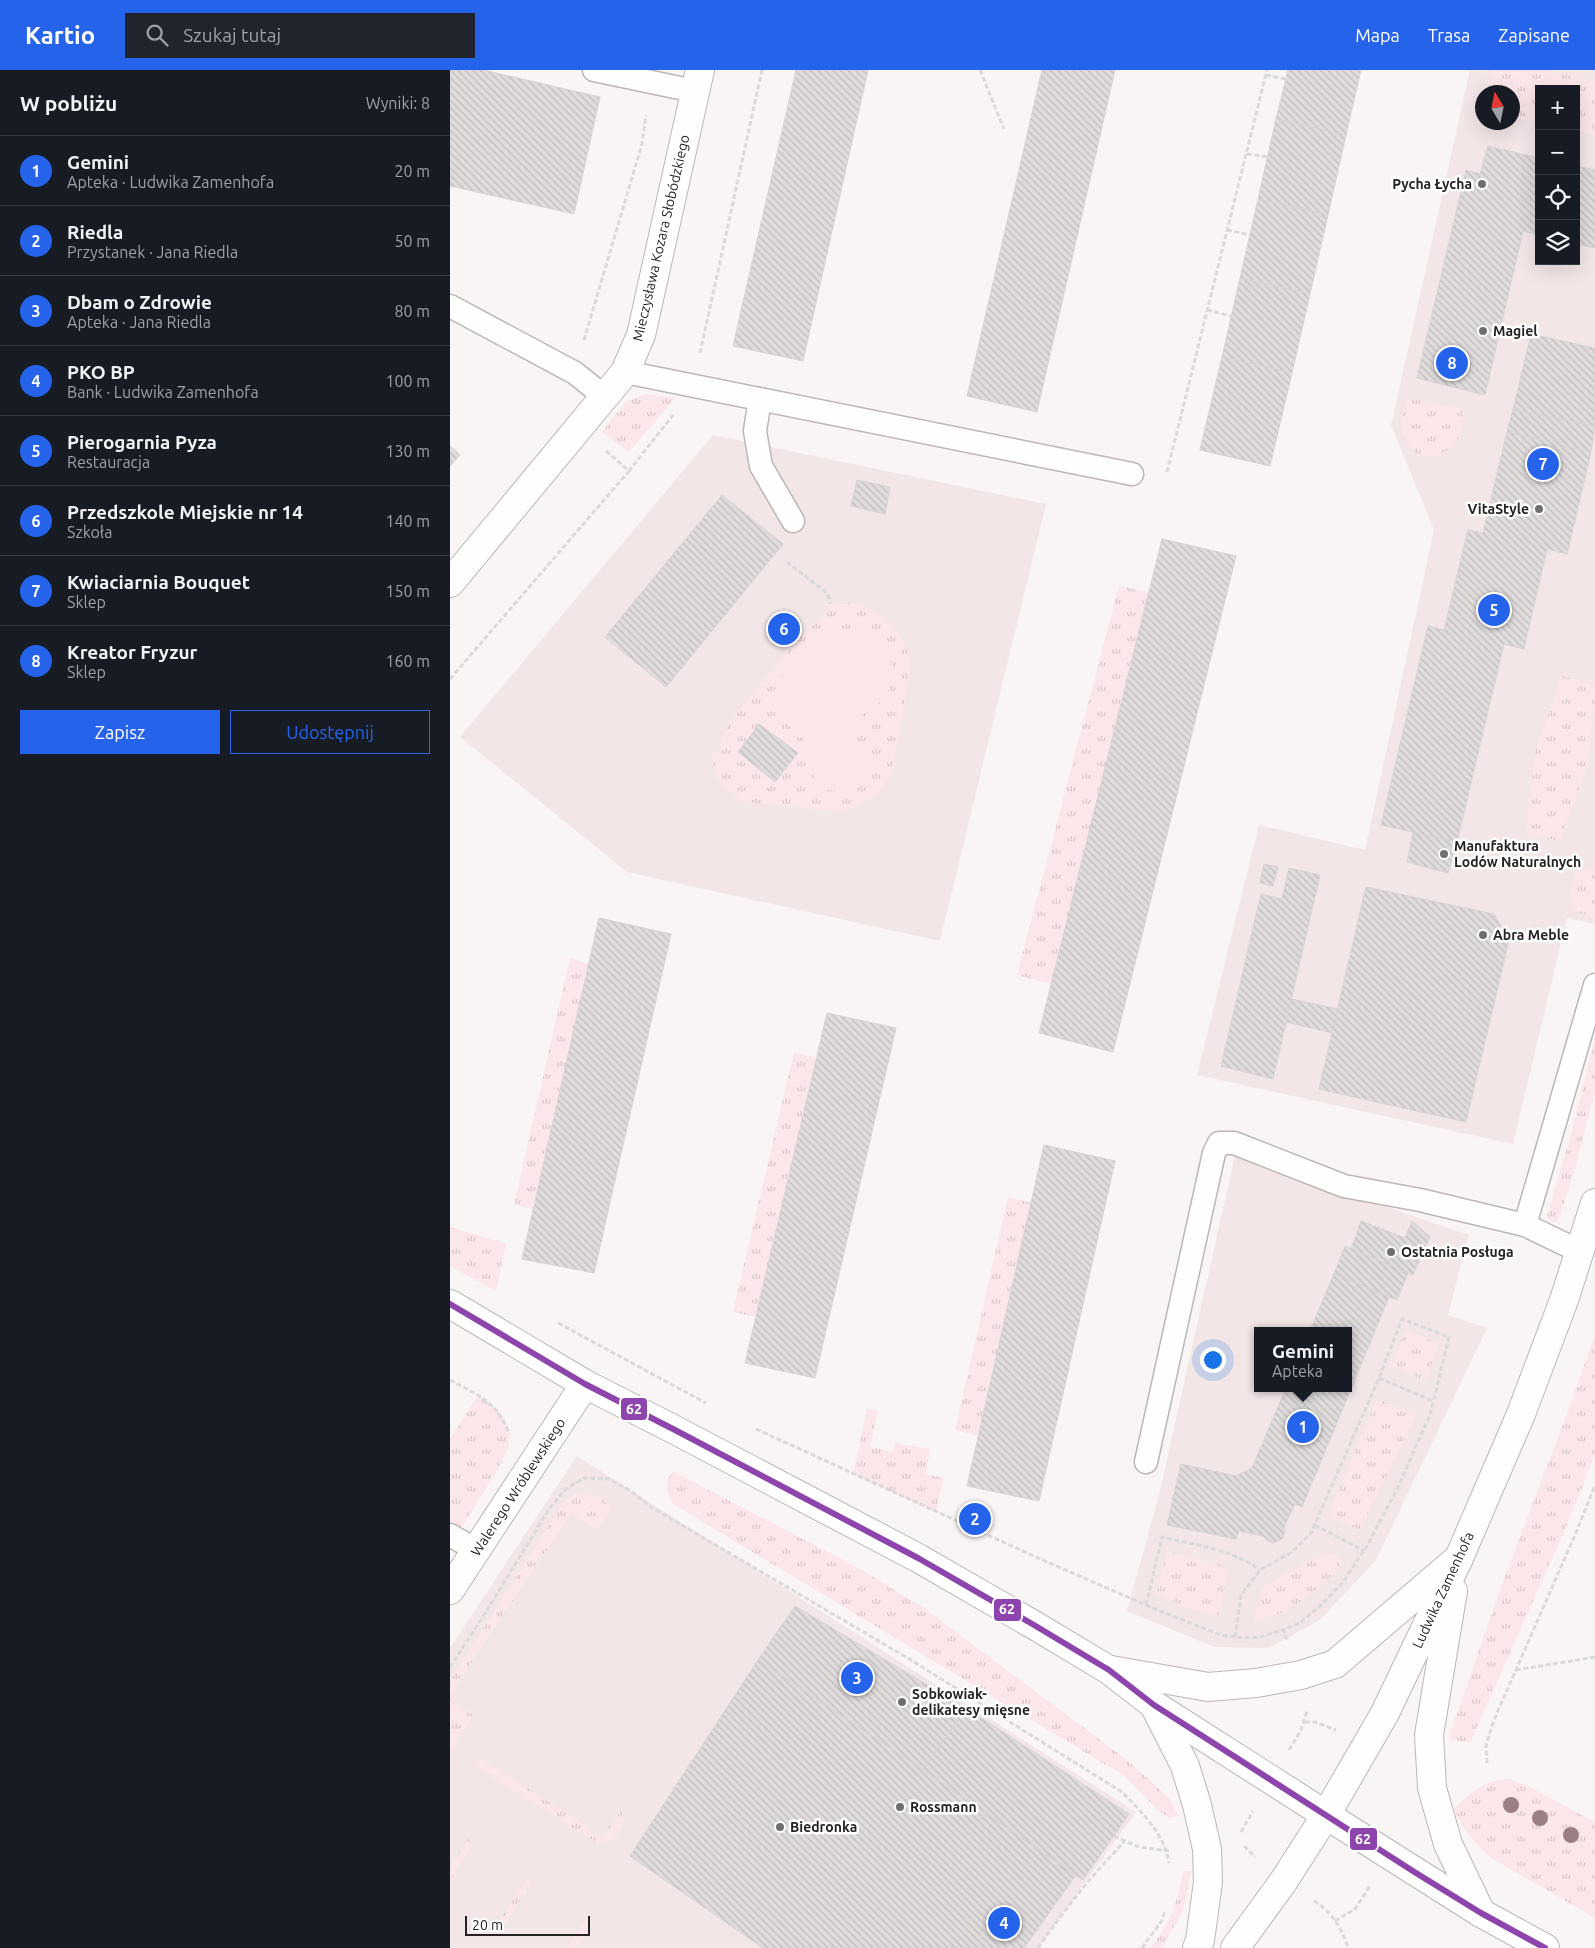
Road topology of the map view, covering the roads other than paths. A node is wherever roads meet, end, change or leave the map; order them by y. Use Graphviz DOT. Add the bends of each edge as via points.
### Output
graph roads {
  1 [pos="594,70"];
  2 [pos="697,81"];
  3 [pos="450,306"];
  4 [pos="625,372"];
  5 [pos="606,396"];
  6 [pos="760,399"];
  7 [pos="1132,474"];
  8 [pos="793,521"];
  9 [pos="450,583"];
  10 [pos="1595,985"];
  11 [pos="1595,1203"];
  12 [pos="1525,1225"];
  13 [pos="1579,1251"];
  14 [pos="450,1304"];
  15 [pos="585,1384"];
  16 [pos="1146,1462"];
  17 [pos="450,1534"];
  18 [pos="476,1550"];
  19 [pos="1459,1558"];
  20 [pos="450,1590"];
  21 [pos="1109,1670"];
  22 [pos="1154,1706"];
  23 [pos="1326,1815"];
  24 [pos="1481,1913"];
  25 [pos="1197,1948"];
  26 [pos="1235,1948"];
  27 [pos="1545,1948"];
  1 -- 2 [label="lane" via="649,82"];
  2 -- 4 [label="street, Mieczysława Kozara Słobódzkiego" via="641,335"];
  3 -- 5 [label="lane" via="574,373"];
  4 -- 5 [label="street, Mieczysława Kozara Słobódzkiego"];
  4 -- 6 [label="lane"];
  5 -- 9 [label="street, Mieczysława Kozara Słobódzkiego"];
  6 -- 7 [label="lane"];
  6 -- 8 [label="lane" via="756,431 761,466"];
  10 -- 12 [label="lane"];
  11 -- 13 [label="street, Ludwika Zamenhofa"];
  12 -- 13 [label="lane"];
  12 -- 16 [label="lane" via="1344,1186 1234,1144 1219,1143"];
  13 -- 19 [label="street, Ludwika Zamenhofa" via="1521,1414"];
  14 -- 15 [label="street"];
  15 -- 18 [label="street, Walerego Wróblewskiego"];
  15 -- 21 [label="street" via="918,1558"];
  17 -- 18 [label="lane"];
  18 -- 20 [label="street, Walerego Wróblewskiego"];
  19 -- 21 [label="street" via="1335,1664 1301,1675 1208,1687"];
  19 -- 23 [label="street, Ludwika Zamenhofa" via="1385,1714"];
  19 -- 24 [label="street" via="1429,1735 1432,1788 1448,1844"];
  21 -- 22 [label="street"];
  22 -- 23 [label="street"];
  22 -- 25 [label="street" via="1185,1766 1207,1849 1208,1882"];
  23 -- 24 [label="street"];
  23 -- 26 [label="street, Ludwika Zamenhofa"];
  24 -- 27 [label="street"];
}
